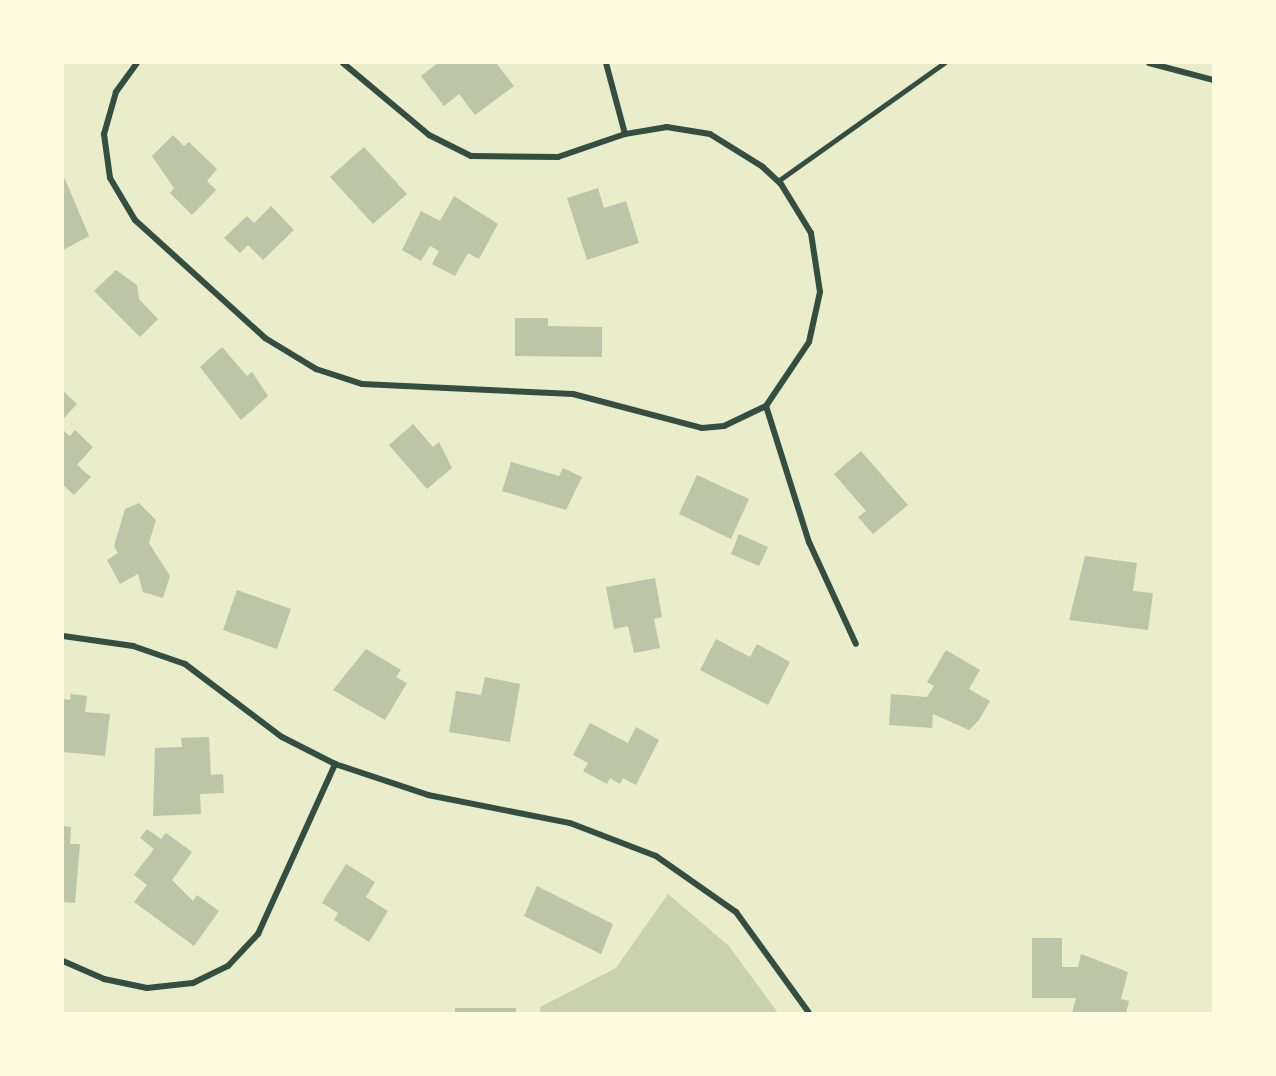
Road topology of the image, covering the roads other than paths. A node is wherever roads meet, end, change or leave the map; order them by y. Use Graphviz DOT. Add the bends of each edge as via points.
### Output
graph roads {
  1 [pos="137,63"];
  2 [pos="343,63"];
  3 [pos="606,63"];
  4 [pos="944,63"];
  5 [pos="1149,63"];
  6 [pos="1213,80"];
  7 [pos="625,134"];
  8 [pos="778,181"];
  9 [pos="766,406"];
  10 [pos="63,636"];
  11 [pos="856,644"];
  12 [pos="335,764"];
  13 [pos="63,961"];
  14 [pos="809,1013"];
  1 -- 9 [label="street" via="116,92 104,134 110,178 130,211 172,257 265,338 316,369 362,384 573,394 702,428 724,426"];
  2 -- 7 [label="street" via="429,135 471,156 558,158"];
  3 -- 7 [label="street"];
  4 -- 8 [label="lane"];
  5 -- 6 [label="street"];
  7 -- 8 [label="street" via="668,126 710,134 744,152"];
  8 -- 9 [label="street" via="810,233 820,292 809,342"];
  9 -- 11 [label="street" via="809,542"];
  10 -- 12 [label="street" via="133,646 185,664 282,737"];
  12 -- 13 [label="street" via="258,934 228,966 193,983 147,988 104,979"];
  12 -- 14 [label="street" via="428,795 570,823 656,856 736,912"];
}
